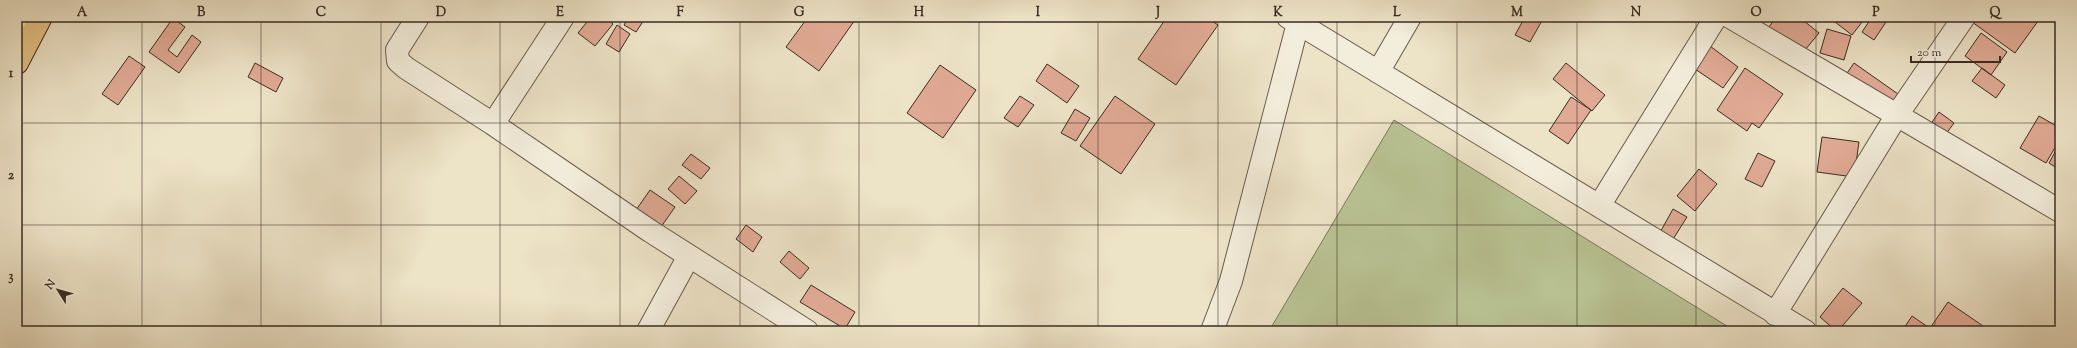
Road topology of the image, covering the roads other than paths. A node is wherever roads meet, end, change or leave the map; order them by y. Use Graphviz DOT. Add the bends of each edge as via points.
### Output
graph roads {
  1 [pos="41,17"];
  2 [pos="418,17"];
  3 [pos="563,17"];
  4 [pos="1410,17"];
  5 [pos="1716,17"];
  6 [pos="1730,17"];
  7 [pos="1964,17"];
  8 [pos="1293,20"];
  9 [pos="23,34"];
  10 [pos="17,63"];
  11 [pos="1378,72"];
  12 [pos="1896,115"];
  13 [pos="493,124"];
  14 [pos="1598,206"];
  15 [pos="2060,211"];
  16 [pos="689,256"];
  17 [pos="1775,314"];
  18 [pos="648,331"];
  19 [pos="807,331"];
  20 [pos="1212,331"];
  21 [pos="1805,331"];
  1 -- 9 [label="main road"];
  2 -- 13 [label="street" via="397,50 398,61"];
  3 -- 13 [label="street"];
  4 -- 11 [label="street"];
  5 -- 14 [label="street"];
  6 -- 12 [label="street"];
  7 -- 12 [label="street"];
  8 -- 11 [label="street"];
  8 -- 20 [label="street" via="1231,281"];
  9 -- 10 [label="main road"];
  11 -- 14 [label="street"];
  12 -- 15 [label="street"];
  12 -- 17 [label="street"];
  13 -- 16 [label="street"];
  14 -- 17 [label="street"];
  16 -- 18 [label="street"];
  16 -- 19 [label="street"];
  17 -- 21 [label="street"];
}
